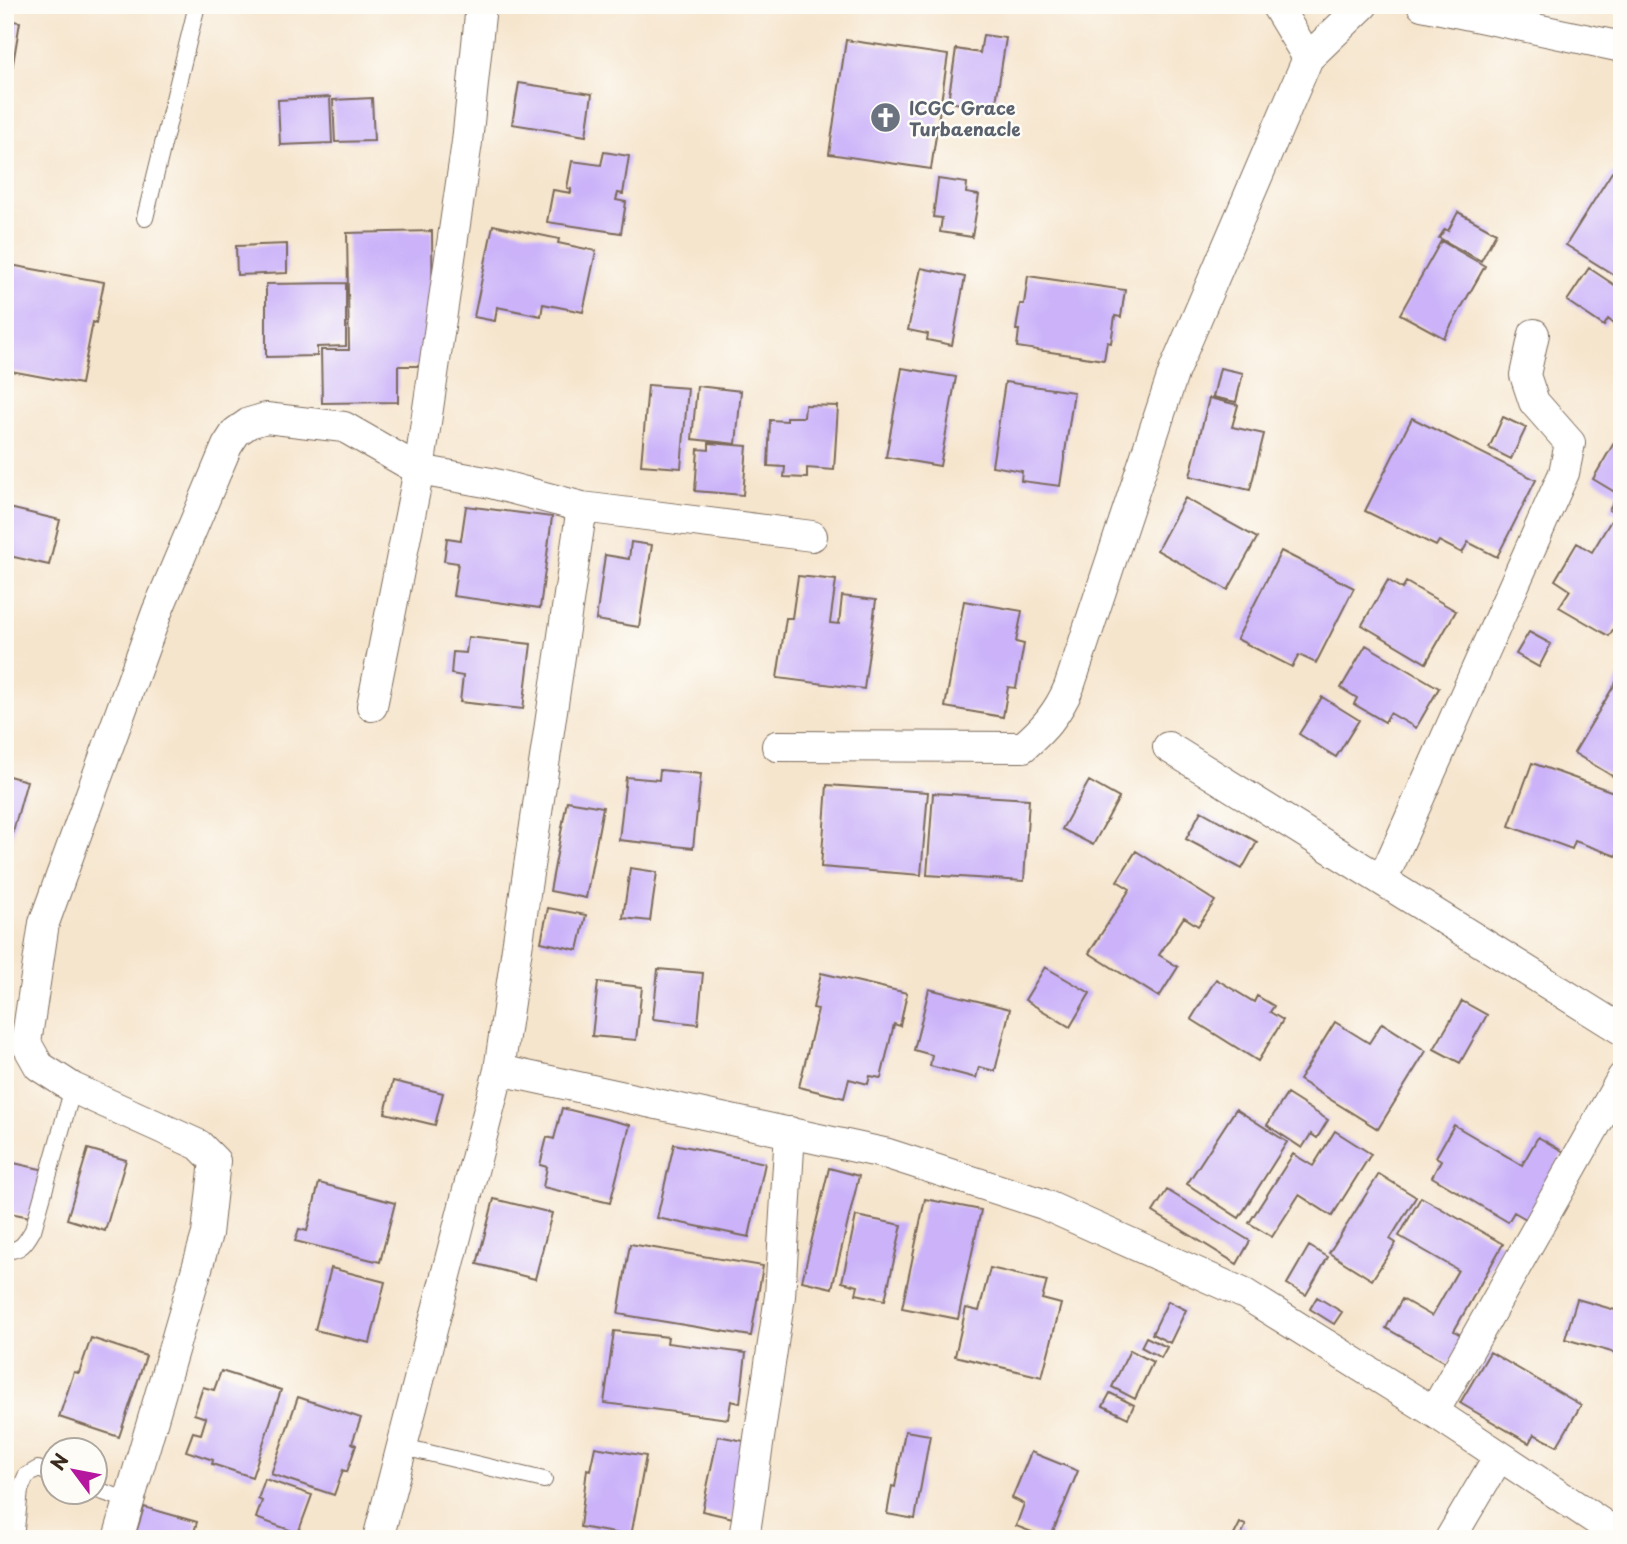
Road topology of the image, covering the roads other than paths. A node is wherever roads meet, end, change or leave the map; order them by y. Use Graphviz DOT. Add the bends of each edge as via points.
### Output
graph roads {
  1 [pos="197,5"];
  2 [pos="481,5"];
  3 [pos="1276,5"];
  4 [pos="1363,5"];
  5 [pos="1422,5"];
  6 [pos="1622,47"];
  7 [pos="1308,58"];
  8 [pos="145,218"];
  9 [pos="1534,334"];
  10 [pos="419,470"];
  11 [pos="582,507"];
  12 [pos="811,536"];
  13 [pos="372,706"];
  14 [pos="777,746"];
  15 [pos="1168,747"];
  16 [pos="1383,879"];
  17 [pos="1622,1030"];
  18 [pos="499,1070"];
  19 [pos="1622,1078"];
  20 [pos="73,1088"];
  21 [pos="790,1132"];
  22 [pos="5,1250"];
  23 [pos="1434,1412"];
  24 [pos="403,1447"];
  25 [pos="1499,1456"];
  26 [pos="38,1469"];
  27 [pos="544,1480"];
  28 [pos="108,1494"];
  29 [pos="130,1501"];
  30 [pos="1622,1537"];
  31 [pos="15,1539"];
  32 [pos="118,1539"];
  33 [pos="378,1539"];
  34 [pos="744,1539"];
  35 [pos="1450,1539"];
  1 -- 8 [label="lane"];
  2 -- 10 [label="street" via="467,142"];
  3 -- 7 [label="street"];
  4 -- 7 [label="street"];
  5 -- 6 [label="street"];
  7 -- 14 [label="street" via="1174,371 1069,687 1043,730 1023,747"];
  9 -- 16 [label="street" via="1525,375 1534,402 1570,443 1564,473"];
  10 -- 11 [label="street"];
  10 -- 13 [label="street"];
  10 -- 20 [label="street" via="344,427 266,418 236,432 227,446 157,612 44,923 26,1043 39,1066"];
  11 -- 12 [label="street"];
  11 -- 18 [label="street"];
  15 -- 16 [label="street"];
  16 -- 17 [label="street"];
  18 -- 21 [label="street"];
  18 -- 24 [label="street"];
  19 -- 23 [label="street"];
  20 -- 22 [label="lane" via="33,1230 25,1244"];
  20 -- 29 [label="street" via="199,1145 215,1161 208,1234"];
  21 -- 23 [label="street" via="888,1154 1043,1204 1245,1294"];
  21 -- 34 [label="street" via="780,1296"];
  23 -- 25 [label="street"];
  24 -- 27 [label="lane"];
  24 -- 33 [label="street"];
  25 -- 30 [label="street"];
  25 -- 35 [label="street"];
  26 -- 31 [label="lane" via="26,1476 20,1490"];
  28 -- 29 [label="lane"];
  29 -- 32 [label="street"];
}
